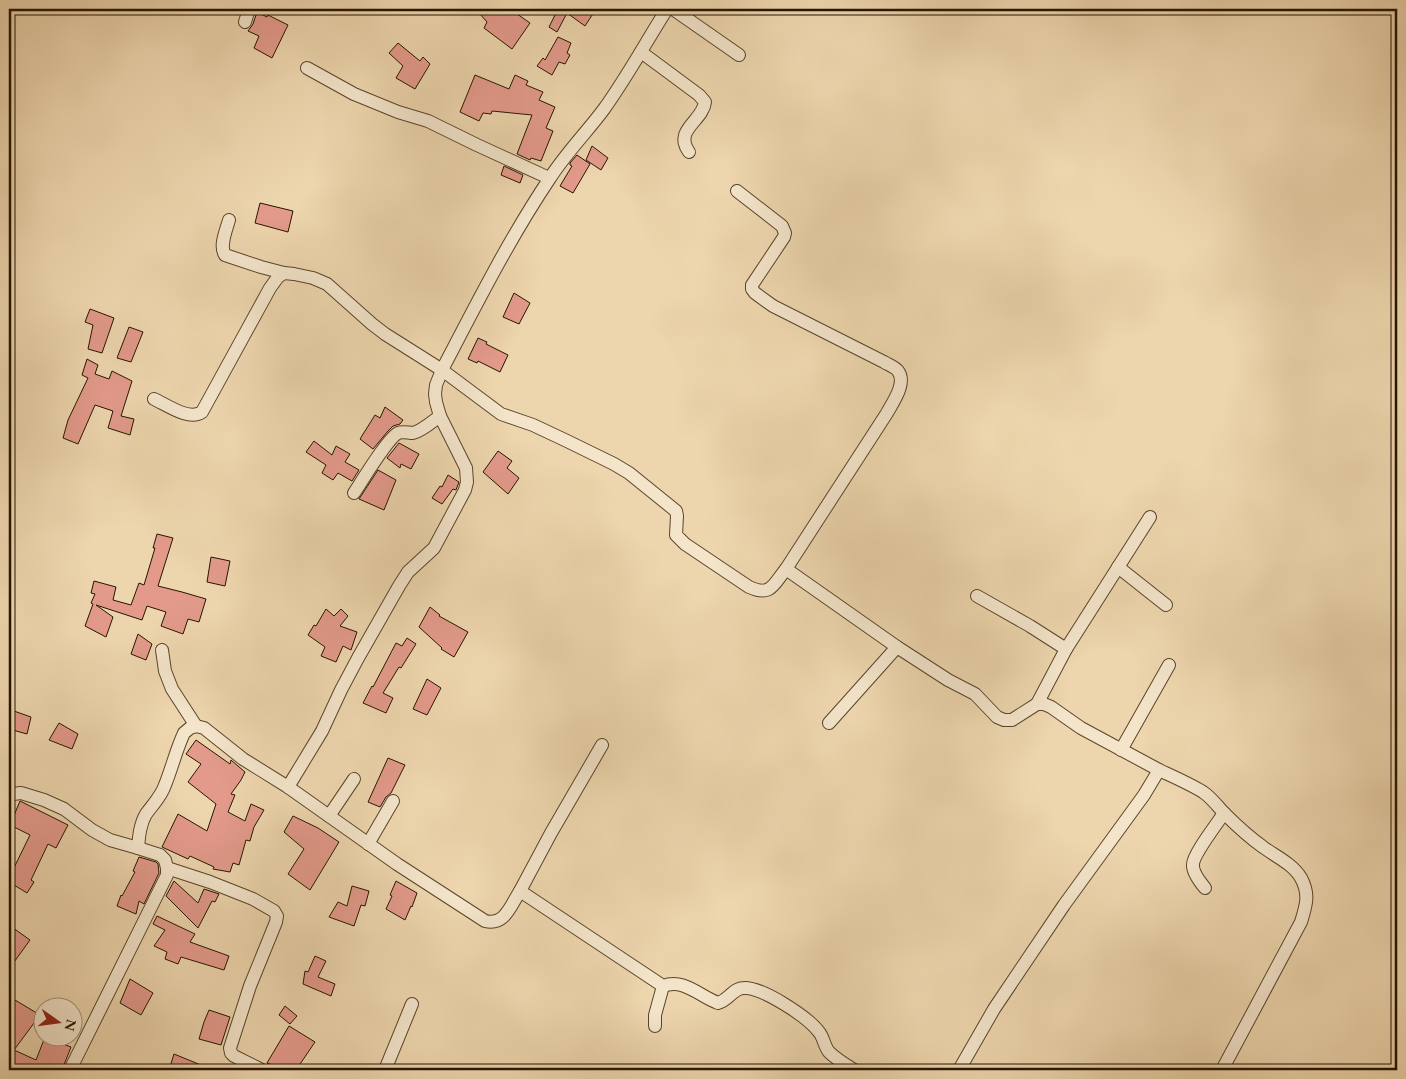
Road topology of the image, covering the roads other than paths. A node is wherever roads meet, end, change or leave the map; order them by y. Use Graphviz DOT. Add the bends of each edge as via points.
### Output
graph roads {
  1 [pos="249,9"];
  2 [pos="667,9"];
  3 [pos="673,9"];
  4 [pos="245,22"];
  5 [pos="641,52"];
  6 [pos="739,55"];
  7 [pos="307,68"];
  8 [pos="689,152"];
  9 [pos="550,178"];
  10 [pos="737,191"];
  11 [pos="229,220"];
  12 [pos="284,273"];
  13 [pos="442,370"];
  14 [pos="154,399"];
  15 [pos="440,416"];
  16 [pos="354,493"];
  17 [pos="1150,517"];
  18 [pos="1118,567"];
  19 [pos="786,569"];
  20 [pos="977,596"];
  21 [pos="1166,605"];
  22 [pos="897,648"];
  23 [pos="1066,649"];
  24 [pos="162,650"];
  25 [pos="1169,665"];
  26 [pos="1037,704"];
  27 [pos="829,723"];
  28 [pos="196,726"];
  29 [pos="602,745"];
  30 [pos="1121,750"];
  31 [pos="1159,770"];
  32 [pos="354,779"];
  33 [pos="288,788"];
  34 [pos="9,797"];
  35 [pos="393,801"];
  36 [pos="1224,813"];
  37 [pos="329,816"];
  38 [pos="368,844"];
  39 [pos="138,848"];
  40 [pos="167,868"];
  41 [pos="1205,888"];
  42 [pos="520,891"];
  43 [pos="663,986"];
  44 [pos="412,1004"];
  45 [pos="655,1026"];
  46 [pos="70,1070"];
  47 [pos="262,1070"];
  48 [pos="386,1070"];
  49 [pos="854,1070"];
  50 [pos="959,1070"];
  51 [pos="1222,1070"];
  1 -- 4 [label="street"];
  2 -- 5 [label="street"];
  3 -- 6 [label="street"];
  5 -- 8 [label="street" via="705,102 686,132 684,145"];
  5 -- 9 [label="street" via="603,110"];
  7 -- 9 [label="street" via="354,94 428,121"];
  9 -- 13 [label="street" via="490,277"];
  10 -- 19 [label="street" via="782,226 785,233 752,284 755,293 773,306 884,362 897,370 902,378 887,413"];
  11 -- 12 [label="street" via="222,246 225,255"];
  12 -- 13 [label="street" via="328,284 385,334"];
  12 -- 14 [label="street" via="270,288 202,412 190,416"];
  13 -- 15 [label="street" via="435,394"];
  13 -- 19 [label="street" via="501,414 567,441 629,473 676,511 676,535 685,544 749,587 757,591 770,589"];
  15 -- 16 [label="street" via="418,431 396,434"];
  15 -- 33 [label="street" via="466,468 465,490 434,548 408,572 399,586"];
  17 -- 18 [label="street"];
  18 -- 21 [label="street"];
  18 -- 23 [label="street"];
  19 -- 22 [label="street"];
  20 -- 23 [label="street"];
  22 -- 26 [label="street" via="975,694 1004,720 1012,720"];
  22 -- 27 [label="street"];
  23 -- 26 [label="street"];
  24 -- 28 [label="street" via="172,689"];
  25 -- 30 [label="street"];
  26 -- 30 [label="street" via="1052,707"];
  28 -- 33 [label="street" via="212,733 243,759"];
  28 -- 39 [label="street" via="184,734 165,786 143,820"];
  29 -- 42 [label="street"];
  30 -- 31 [label="street"];
  31 -- 36 [label="street" via="1204,793"];
  31 -- 50 [label="street" via="1026,961"];
  32 -- 37 [label="street"];
  33 -- 37 [label="street"];
  34 -- 39 [label="street" via="21,793 54,803 110,840"];
  35 -- 38 [label="street"];
  36 -- 41 [label="street" via="1192,865"];
  36 -- 51 [label="street" via="1300,876 1306,888 1307,904"];
  37 -- 38 [label="street"];
  38 -- 42 [label="street" via="485,921 500,920"];
  39 -- 40 [label="street" via="160,856"];
  40 -- 46 [label="street"];
  40 -- 47 [label="street" via="253,899 277,916 230,1048 234,1056"];
  42 -- 43 [label="street"];
  43 -- 45 [label="street"];
  43 -- 49 [label="street" via="681,985 718,1003 738,989 760,990 818,1030 831,1054"];
  44 -- 48 [label="street"];
}
